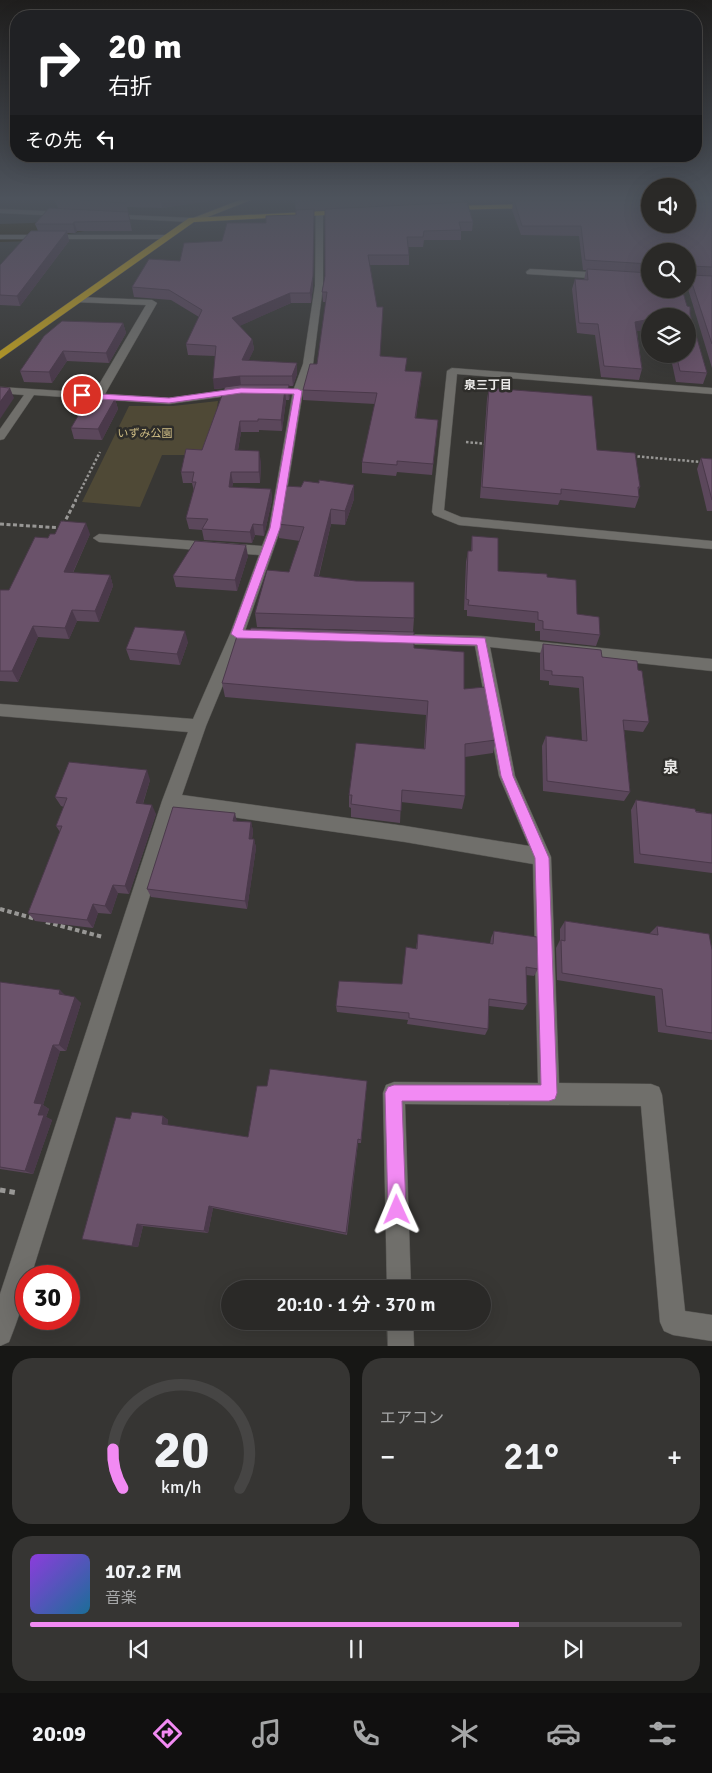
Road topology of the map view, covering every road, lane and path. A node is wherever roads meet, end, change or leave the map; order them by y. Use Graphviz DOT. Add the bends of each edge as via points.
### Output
graph roads {
  1 [pos="129,263"];
  2 [pos="319,263"];
  3 [pos="530,272"];
  4 [pos="613,276"];
  5 [pos="78,300"];
  6 [pos="0,356"];
  7 [pos="711,388"];
  8 [pos="0,390"];
  9 [pos="251,391"];
  10 [pos="31,392"];
  11 [pos="98,396"];
  12 [pos="0,436"];
  13 [pos="445,441"];
  14 [pos="495,445"];
  15 [pos="100,452"];
  16 [pos="633,456"];
  17 [pos="712,463"];
  18 [pos="0,524"];
  19 [pos="62,528"];
  20 [pos="99,538"];
  21 [pos="712,545"];
  22 [pos="267,551"];
  23 [pos="237,634"];
  24 [pos="256,634"];
  25 [pos="383,638"];
  26 [pos="481,641"];
  27 [pos="712,665"];
  28 [pos="0,710"];
  29 [pos="198,726"];
  30 [pos="171,801"];
  31 [pos="542,858"];
  32 [pos="0,909"];
  33 [pos="124,943"];
  34 [pos="549,1093"];
  35 [pos="399,1280"];
  36 [pos="712,1328"];
  37 [pos="400,1330"];
  38 [pos="0,1334"];
  39 [pos="400,1346"];
  1 -- 5 [label="highway"];
  2 -- 22 [label="street" via="319,286 308,364 294,391 275,528"];
  3 -- 4 [label="street"];
  5 -- 6 [label="highway"];
  5 -- 11 [label="street" via="152,303"];
  7 -- 13 [label="street" via="452,372"];
  8 -- 10 [label="street"];
  9 -- 11 [label="street" via="169,401"];
  10 -- 11 [label="street"];
  10 -- 12 [label="street"];
  13 -- 14 [label="path"];
  13 -- 21 [label="street" via="438,512 459,521"];
  15 -- 19 [label="path"];
  16 -- 17 [label="path"];
  18 -- 19 [label="path"];
  19 -- 20 [label="path" via="100,530"];
  20 -- 22 [label="street"];
  22 -- 23 [label="street"];
  23 -- 24 [label="street"];
  23 -- 29 [label="street"];
  25 -- 26 [label="street"];
  26 -- 27 [label="street"];
  26 -- 31 [label="street" via="507,776"];
  28 -- 29 [label="street"];
  29 -- 30 [label="street"];
  30 -- 31 [label="street" via="405,834"];
  30 -- 33 [label="street"];
  31 -- 34 [label="street"];
  32 -- 33 [label="path"];
  33 -- 38 [label="street"];
  34 -- 35 [label="street" via="394,1093"];
  34 -- 36 [label="street" via="651,1094 673,1322"];
  37 -- 39 [label="street"];
}
